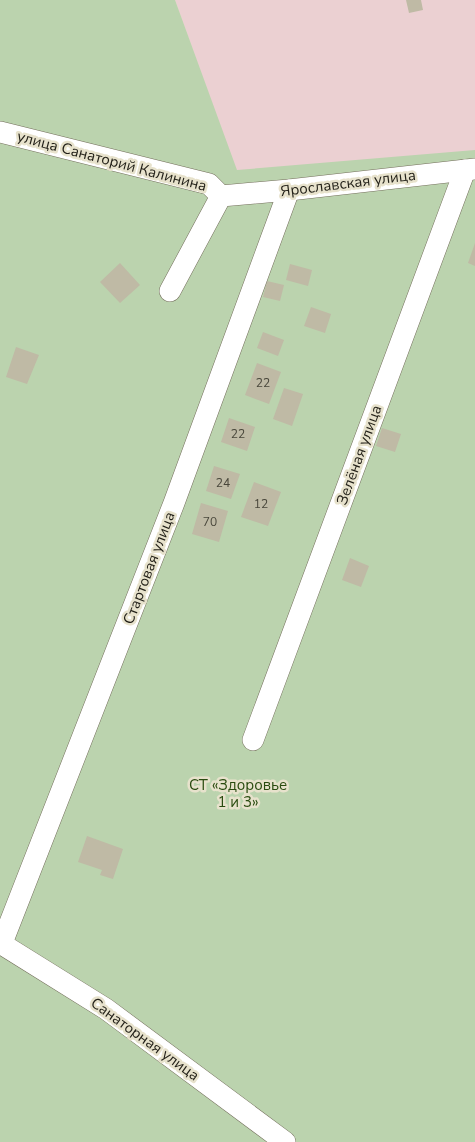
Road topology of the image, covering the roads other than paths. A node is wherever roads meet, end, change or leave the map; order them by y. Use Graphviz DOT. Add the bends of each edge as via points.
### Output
graph roads {
  1 [pos="0,132"];
  2 [pos="470,170"];
  3 [pos="289,190"];
  4 [pos="221,196"];
  5 [pos="170,291"];
  6 [pos="253,740"];
  7 [pos="1,943"];
  8 [pos="285,1142"];
  1 -- 4 [label="street, улица Санаторий Калинина" via="209,184"];
  2 -- 3 [label="street, Ярославская улица"];
  2 -- 6 [label="street, Зелёная улица"];
  3 -- 4 [label="street, Ярославская улица"];
  3 -- 7 [label="street, Стартовая улица" via="174,503"];
  4 -- 5 [label="street"];
  7 -- 8 [label="street, Санаторная улица" via="106,1010"];
}
